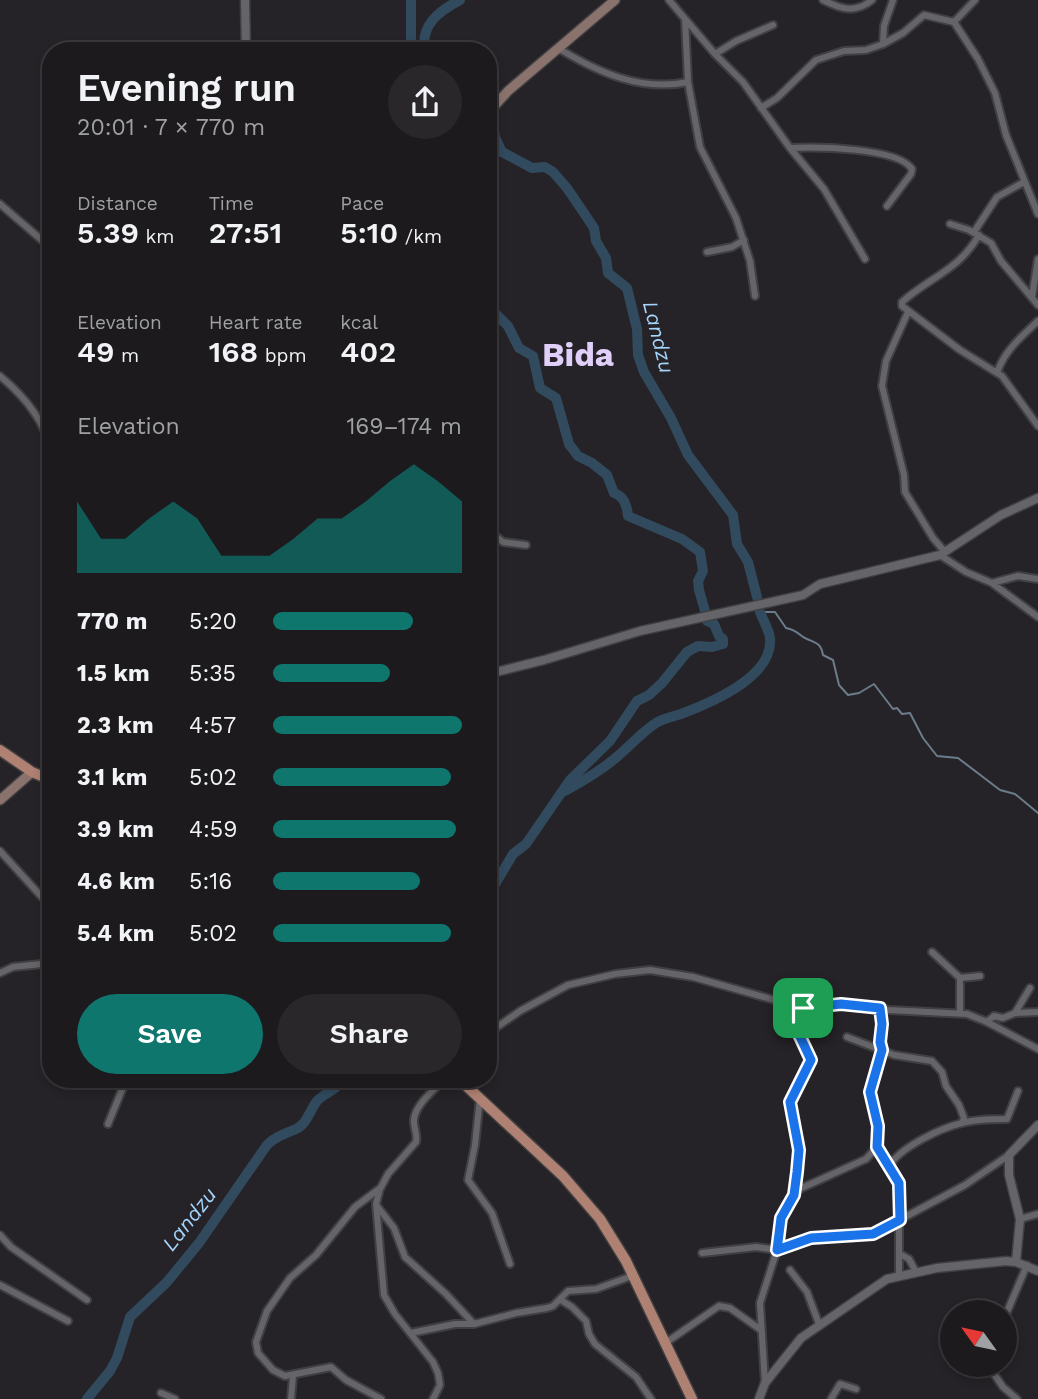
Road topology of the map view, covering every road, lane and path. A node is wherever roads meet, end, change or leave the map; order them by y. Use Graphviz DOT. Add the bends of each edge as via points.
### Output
graph roads {
  1 [pos="245,0"];
  2 [pos="615,0"];
  3 [pos="669,0"];
  4 [pos="823,0"];
  5 [pos="872,0"];
  6 [pos="893,0"];
  7 [pos="975,0"];
  8 [pos="685,17"];
  9 [pos="954,22"];
  10 [pos="773,25"];
  11 [pos="246,42"];
  12 [pos="883,44"];
  13 [pos="558,48"];
  14 [pos="715,54"];
  15 [pos="688,82"];
  16 [pos="497,104"];
  17 [pos="761,108"];
  18 [pos="790,148"];
  19 [pos="1024,182"];
  20 [pos="0,204"];
  21 [pos="887,206"];
  22 [pos="1038,214"];
  23 [pos="950,224"];
  24 [pos="976,233"];
  25 [pos="42,240"];
  26 [pos="744,240"];
  27 [pos="707,252"];
  28 [pos="865,259"];
  29 [pos="1038,259"];
  30 [pos="755,296"];
  31 [pos="1032,297"];
  32 [pos="1038,305"];
  33 [pos="908,312"];
  34 [pos="1038,321"];
  35 [pos="997,373"];
  36 [pos="0,376"];
  37 [pos="42,424"];
  38 [pos="1038,426"];
  39 [pos="1038,498"];
  40 [pos="497,537"];
  41 [pos="526,545"];
  42 [pos="942,554"];
  43 [pos="1038,579"];
  44 [pos="992,583"];
  45 [pos="1038,617"];
  46 [pos="497,672"];
  47 [pos="0,750"];
  48 [pos="32,772"];
  49 [pos="42,776"];
  50 [pos="0,800"];
  51 [pos="0,851"];
  52 [pos="42,897"];
  53 [pos="932,951"];
  54 [pos="42,964"];
  55 [pos="0,973"];
  56 [pos="980,976"];
  57 [pos="960,978"];
  58 [pos="1030,988"];
  59 [pos="803,1008"];
  60 [pos="880,1008"];
  61 [pos="1038,1012"];
  62 [pos="960,1013"];
  63 [pos="1015,1013"];
  64 [pos="987,1022"];
  65 [pos="497,1027"];
  66 [pos="847,1038"];
  67 [pos="1038,1049"];
  68 [pos="882,1050"];
  69 [pos="124,1088"];
  70 [pos="436,1088"];
  71 [pos="469,1088"];
  72 [pos="1018,1091"];
  73 [pos="480,1098"];
  74 [pos="962,1123"];
  75 [pos="108,1124"];
  76 [pos="1038,1125"];
  77 [pos="877,1147"];
  78 [pos="1009,1155"];
  79 [pos="890,1166"];
  80 [pos="380,1189"];
  81 [pos="795,1191"];
  82 [pos="376,1204"];
  83 [pos="1038,1214"];
  84 [pos="1020,1219"];
  85 [pos="900,1220"];
  86 [pos="0,1235"];
  87 [pos="777,1250"];
  88 [pos="702,1253"];
  89 [pos="900,1254"];
  90 [pos="1016,1262"];
  91 [pos="510,1264"];
  92 [pos="1027,1265"];
  93 [pos="790,1270"];
  94 [pos="1038,1270"];
  95 [pos="916,1272"];
  96 [pos="899,1275"];
  97 [pos="632,1276"];
  98 [pos="0,1285"];
  99 [pos="87,1300"];
  100 [pos="561,1300"];
  101 [pos="1012,1300"];
  102 [pos="68,1321"];
  103 [pos="474,1324"];
  104 [pos="819,1324"];
  105 [pos="761,1330"];
  106 [pos="411,1333"];
  107 [pos="664,1344"];
  108 [pos="293,1376"];
  109 [pos="996,1377"];
  110 [pos="765,1383"];
  111 [pos="856,1389"];
  112 [pos="161,1393"];
  113 [pos="437,1397"];
  114 [pos="175,1399"];
  115 [pos="291,1399"];
  116 [pos="381,1399"];
  117 [pos="651,1399"];
  118 [pos="692,1399"];
  119 [pos="759,1399"];
  120 [pos="831,1399"];
  121 [pos="1017,1399"];
  1 -- 11 [label="street"];
  2 -- 13 [label="main road"];
  3 -- 8 [label="street"];
  4 -- 5 [label="street" via="845,10"];
  6 -- 12 [label="street"];
  7 -- 9 [label="street"];
  8 -- 14 [label="street"];
  8 -- 15 [label="street"];
  9 -- 12 [label="street" via="924,15"];
  9 -- 19 [label="street" via="995,93"];
  10 -- 14 [label="street"];
  12 -- 17 [label="street" via="816,60"];
  13 -- 15 [label="street" via="635,83"];
  13 -- 16 [label="main road"];
  14 -- 17 [label="street" via="736,73"];
  15 -- 26 [label="street" via="700,147"];
  17 -- 18 [label="street"];
  18 -- 21 [label="street" via="841,148 909,164 911,174"];
  18 -- 28 [label="street" via="824,189"];
  19 -- 22 [label="street"];
  19 -- 24 [label="street" via="997,197"];
  20 -- 25 [label="street"];
  23 -- 24 [label="street"];
  24 -- 31 [label="street" via="992,243"];
  24 -- 33 [label="street" via="966,255 951,269 902,302"];
  26 -- 27 [label="street"];
  26 -- 30 [label="street"];
  29 -- 31 [label="street"];
  31 -- 32 [label="street"];
  33 -- 35 [label="street"];
  33 -- 42 [label="street" via="886,361 881,386 905,492"];
  34 -- 35 [label="street" via="1011,348"];
  35 -- 38 [label="street"];
  36 -- 37 [label="street"];
  39 -- 42 [label="street"];
  40 -- 41 [label="street"];
  42 -- 44 [label="street" via="966,572"];
  42 -- 46 [label="street"];
  43 -- 44 [label="street" via="1018,576"];
  44 -- 45 [label="street"];
  47 -- 48 [label="main road"];
  48 -- 49 [label="main road"];
  48 -- 50 [label="main road"];
  51 -- 52 [label="street"];
  53 -- 57 [label="street"];
  54 -- 55 [label="street"];
  56 -- 57 [label="street"];
  57 -- 62 [label="street"];
  58 -- 63 [label="street"];
  59 -- 60 [label="street" via="841,1004"];
  59 -- 65 [label="street" via="650,971 568,985"];
  59 -- 81 [label="street" via="797,1030 811,1060 790,1102 800,1148"];
  60 -- 62 [label="street"];
  60 -- 68 [label="street"];
  61 -- 63 [label="street"];
  62 -- 64 [label="street"];
  63 -- 64 [label="street" via="994,1016"];
  64 -- 67 [label="street"];
  66 -- 68 [label="street"];
  68 -- 74 [label="street" via="925,1058 938,1066 963,1113"];
  68 -- 77 [label="street" via="870,1092 878,1126"];
  69 -- 75 [label="street"];
  70 -- 80 [label="street" via="418,1109 414,1147"];
  71 -- 73 [label="main road"];
  72 -- 74 [label="street" via="1007,1119"];
  73 -- 91 [label="street" via="468,1180 492,1213"];
  73 -- 97 [label="main road" via="583,1196"];
  74 -- 79 [label="street" via="899,1153"];
  76 -- 78 [label="street"];
  77 -- 79 [label="street"];
  77 -- 81 [label="street" via="866,1159"];
  78 -- 84 [label="street"];
  78 -- 85 [label="street"];
  79 -- 85 [label="street" via="899,1183"];
  80 -- 82 [label="street"];
  80 -- 108 [label="street" via="355,1207 316,1255 290,1278 267,1311 256,1342 258,1353 279,1374"];
  81 -- 87 [label="street" via="781,1218"];
  82 -- 103 [label="street" via="394,1228 405,1257"];
  82 -- 106 [label="street" via="384,1295"];
  83 -- 84 [label="street"];
  84 -- 90 [label="street"];
  85 -- 87 [label="street" via="873,1234 811,1238"];
  85 -- 89 [label="street"];
  86 -- 99 [label="street"];
  87 -- 88 [label="street" via="756,1247"];
  87 -- 105 [label="street" via="760,1303"];
  89 -- 95 [label="street"];
  89 -- 96 [label="street"];
  90 -- 92 [label="street"];
  90 -- 95 [label="street"];
  92 -- 94 [label="street"];
  92 -- 101 [label="street"];
  93 -- 104 [label="street" via="807,1292"];
  95 -- 96 [label="street"];
  96 -- 104 [label="street"];
  97 -- 100 [label="street" via="596,1289 572,1289"];
  97 -- 107 [label="main road"];
  98 -- 102 [label="street"];
  100 -- 103 [label="street" via="547,1308"];
  100 -- 117 [label="street" via="586,1321 596,1344 636,1377"];
  103 -- 106 [label="street"];
  104 -- 110 [label="street" via="801,1338"];
  105 -- 107 [label="street" via="730,1308 719,1306"];
  105 -- 110 [label="street"];
  106 -- 113 [label="street" via="439,1373"];
  107 -- 118 [label="main road"];
  108 -- 115 [label="street"];
  108 -- 116 [label="street" via="331,1367"];
  109 -- 121 [label="street"];
  110 -- 119 [label="street"];
  111 -- 120 [label="street" via="840,1384"];
  112 -- 114 [label="street"];
}
